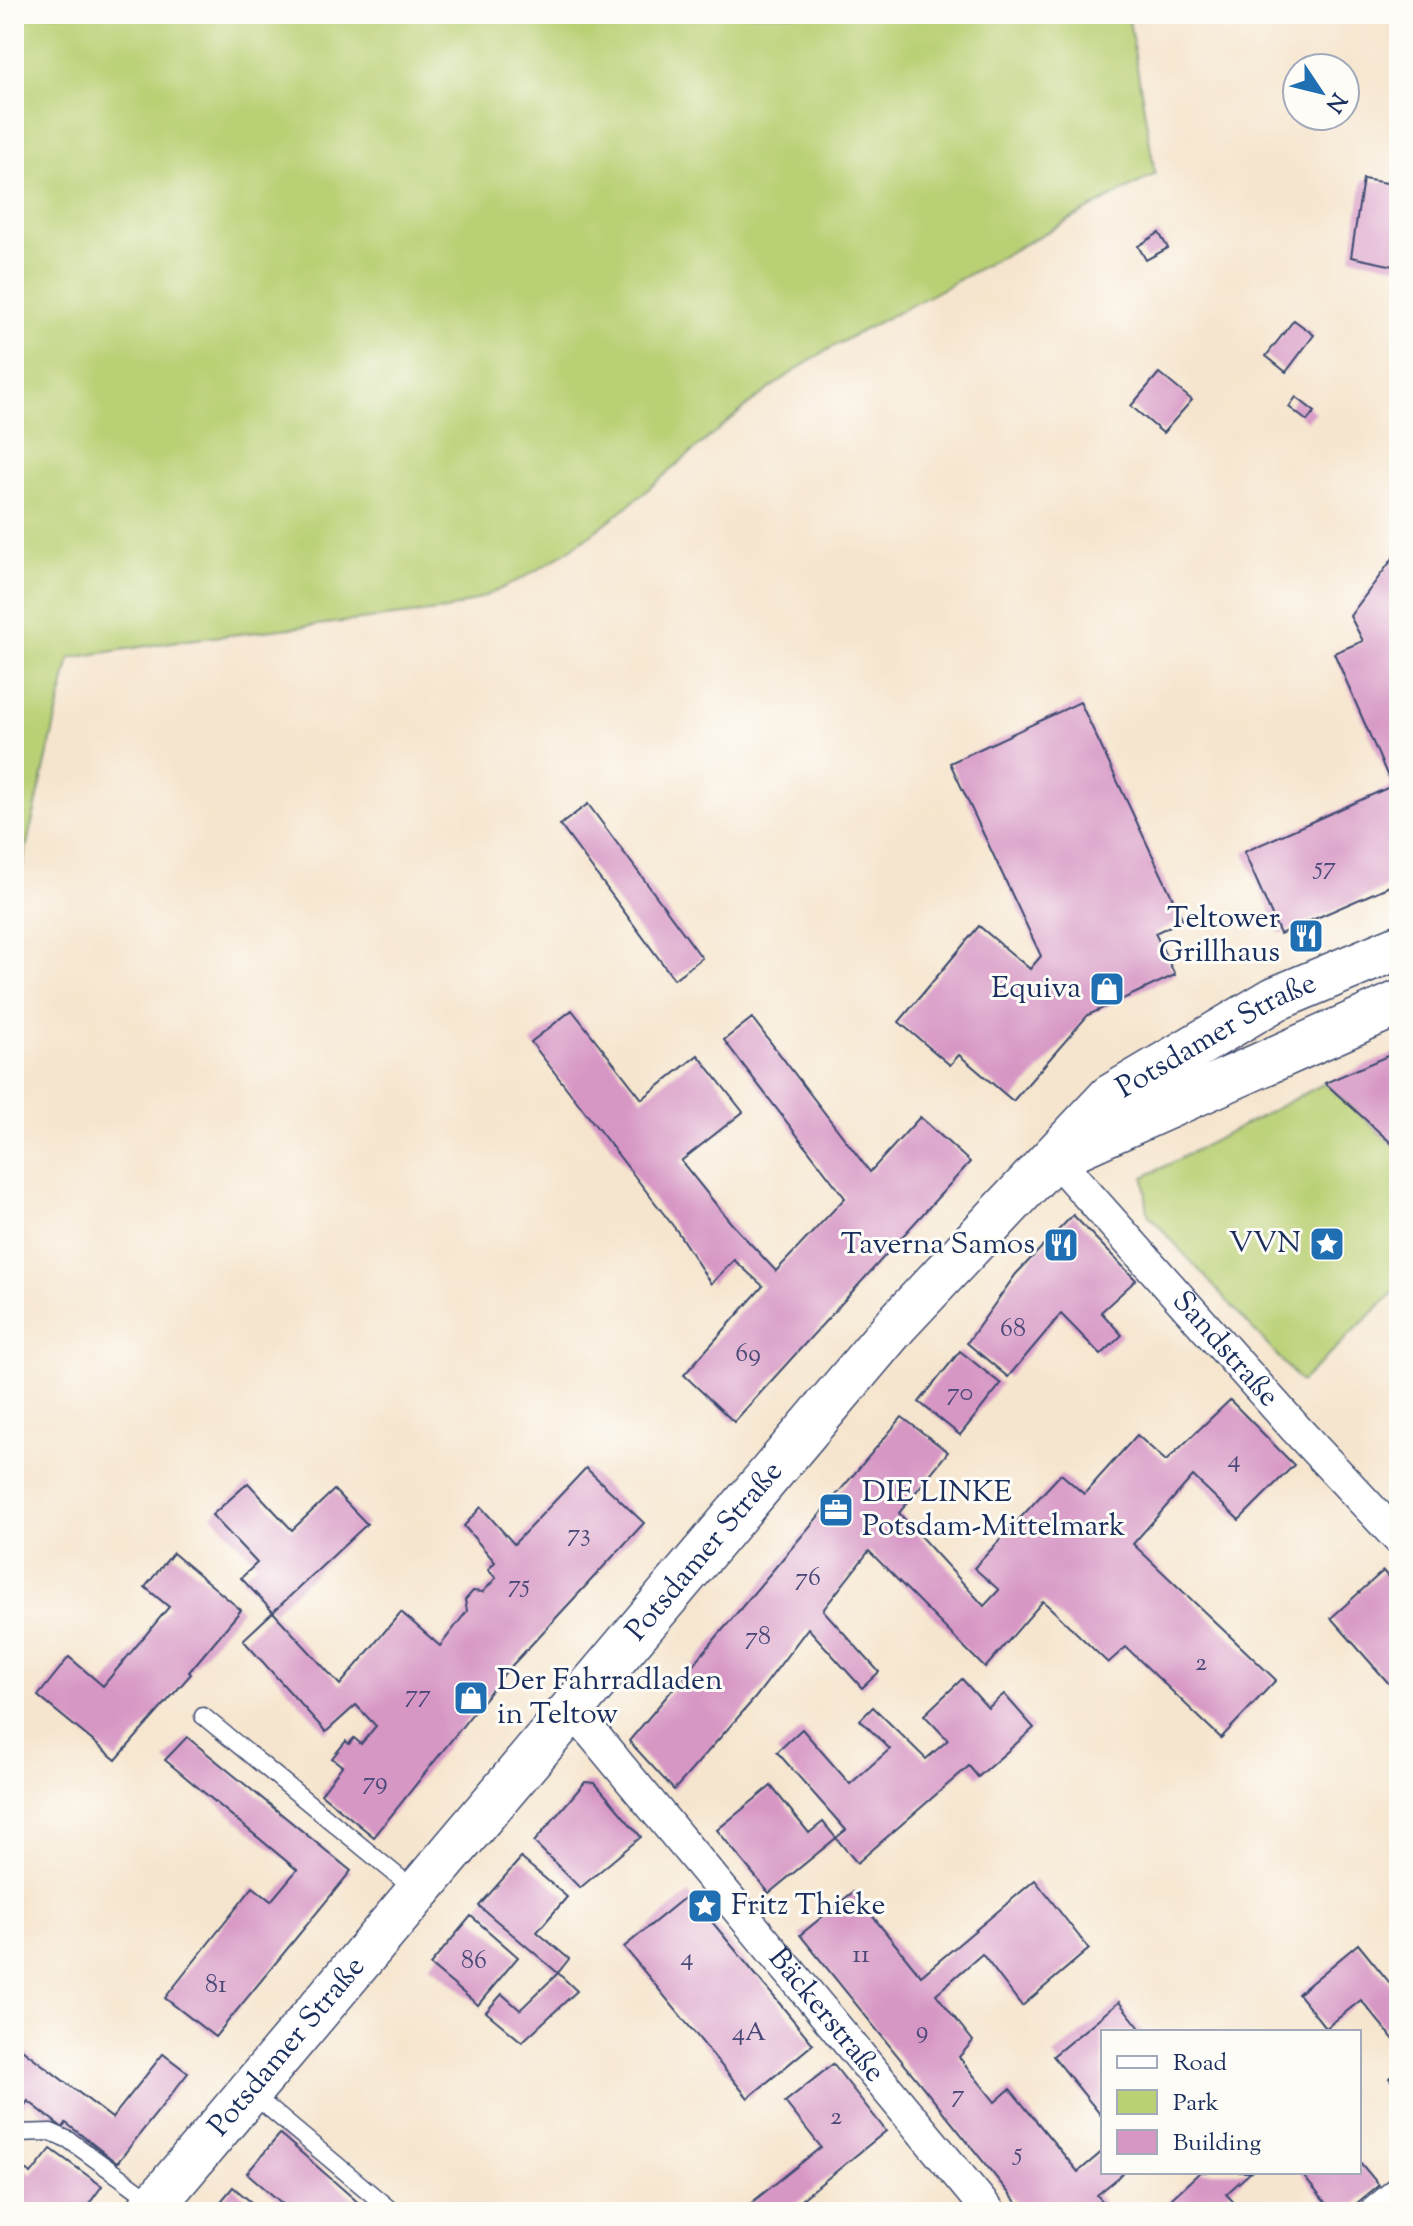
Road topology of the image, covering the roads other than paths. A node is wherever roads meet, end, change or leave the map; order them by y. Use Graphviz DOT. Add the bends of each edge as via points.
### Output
graph roads {
  1 [pos="1399,947"];
  2 [pos="1399,1003"];
  3 [pos="1055,1158"];
  4 [pos="1399,1539"];
  5 [pos="572,1709"];
  6 [pos="203,1716"];
  7 [pos="416,1891"];
  8 [pos="248,2091"];
  9 [pos="14,2133"];
  10 [pos="1399,2193"];
  11 [pos="152,2208"];
  12 [pos="393,2212"];
  13 [pos="989,2212"];
  14 [pos="1376,2212"];
  1 -- 3 [label="street, Potsdamer Straße" via="1275,999 1197,1042 1110,1097"];
  2 -- 3 [label="street, Potsdamer Straße"];
  3 -- 4 [label="street, Sandstraße"];
  3 -- 5 [label="street, Potsdamer Straße" via="895,1326"];
  5 -- 7 [label="street, Potsdamer Straße"];
  5 -- 13 [label="street, Bäckerstraße"];
  6 -- 7 [label="lane"];
  7 -- 8 [label="street, Potsdamer Straße"];
  8 -- 11 [label="street, Potsdamer Straße"];
  8 -- 12 [label="lane"];
  9 -- 11 [label="lane" via="51,2132 69,2140"];
  10 -- 14 [label="street"];
}
